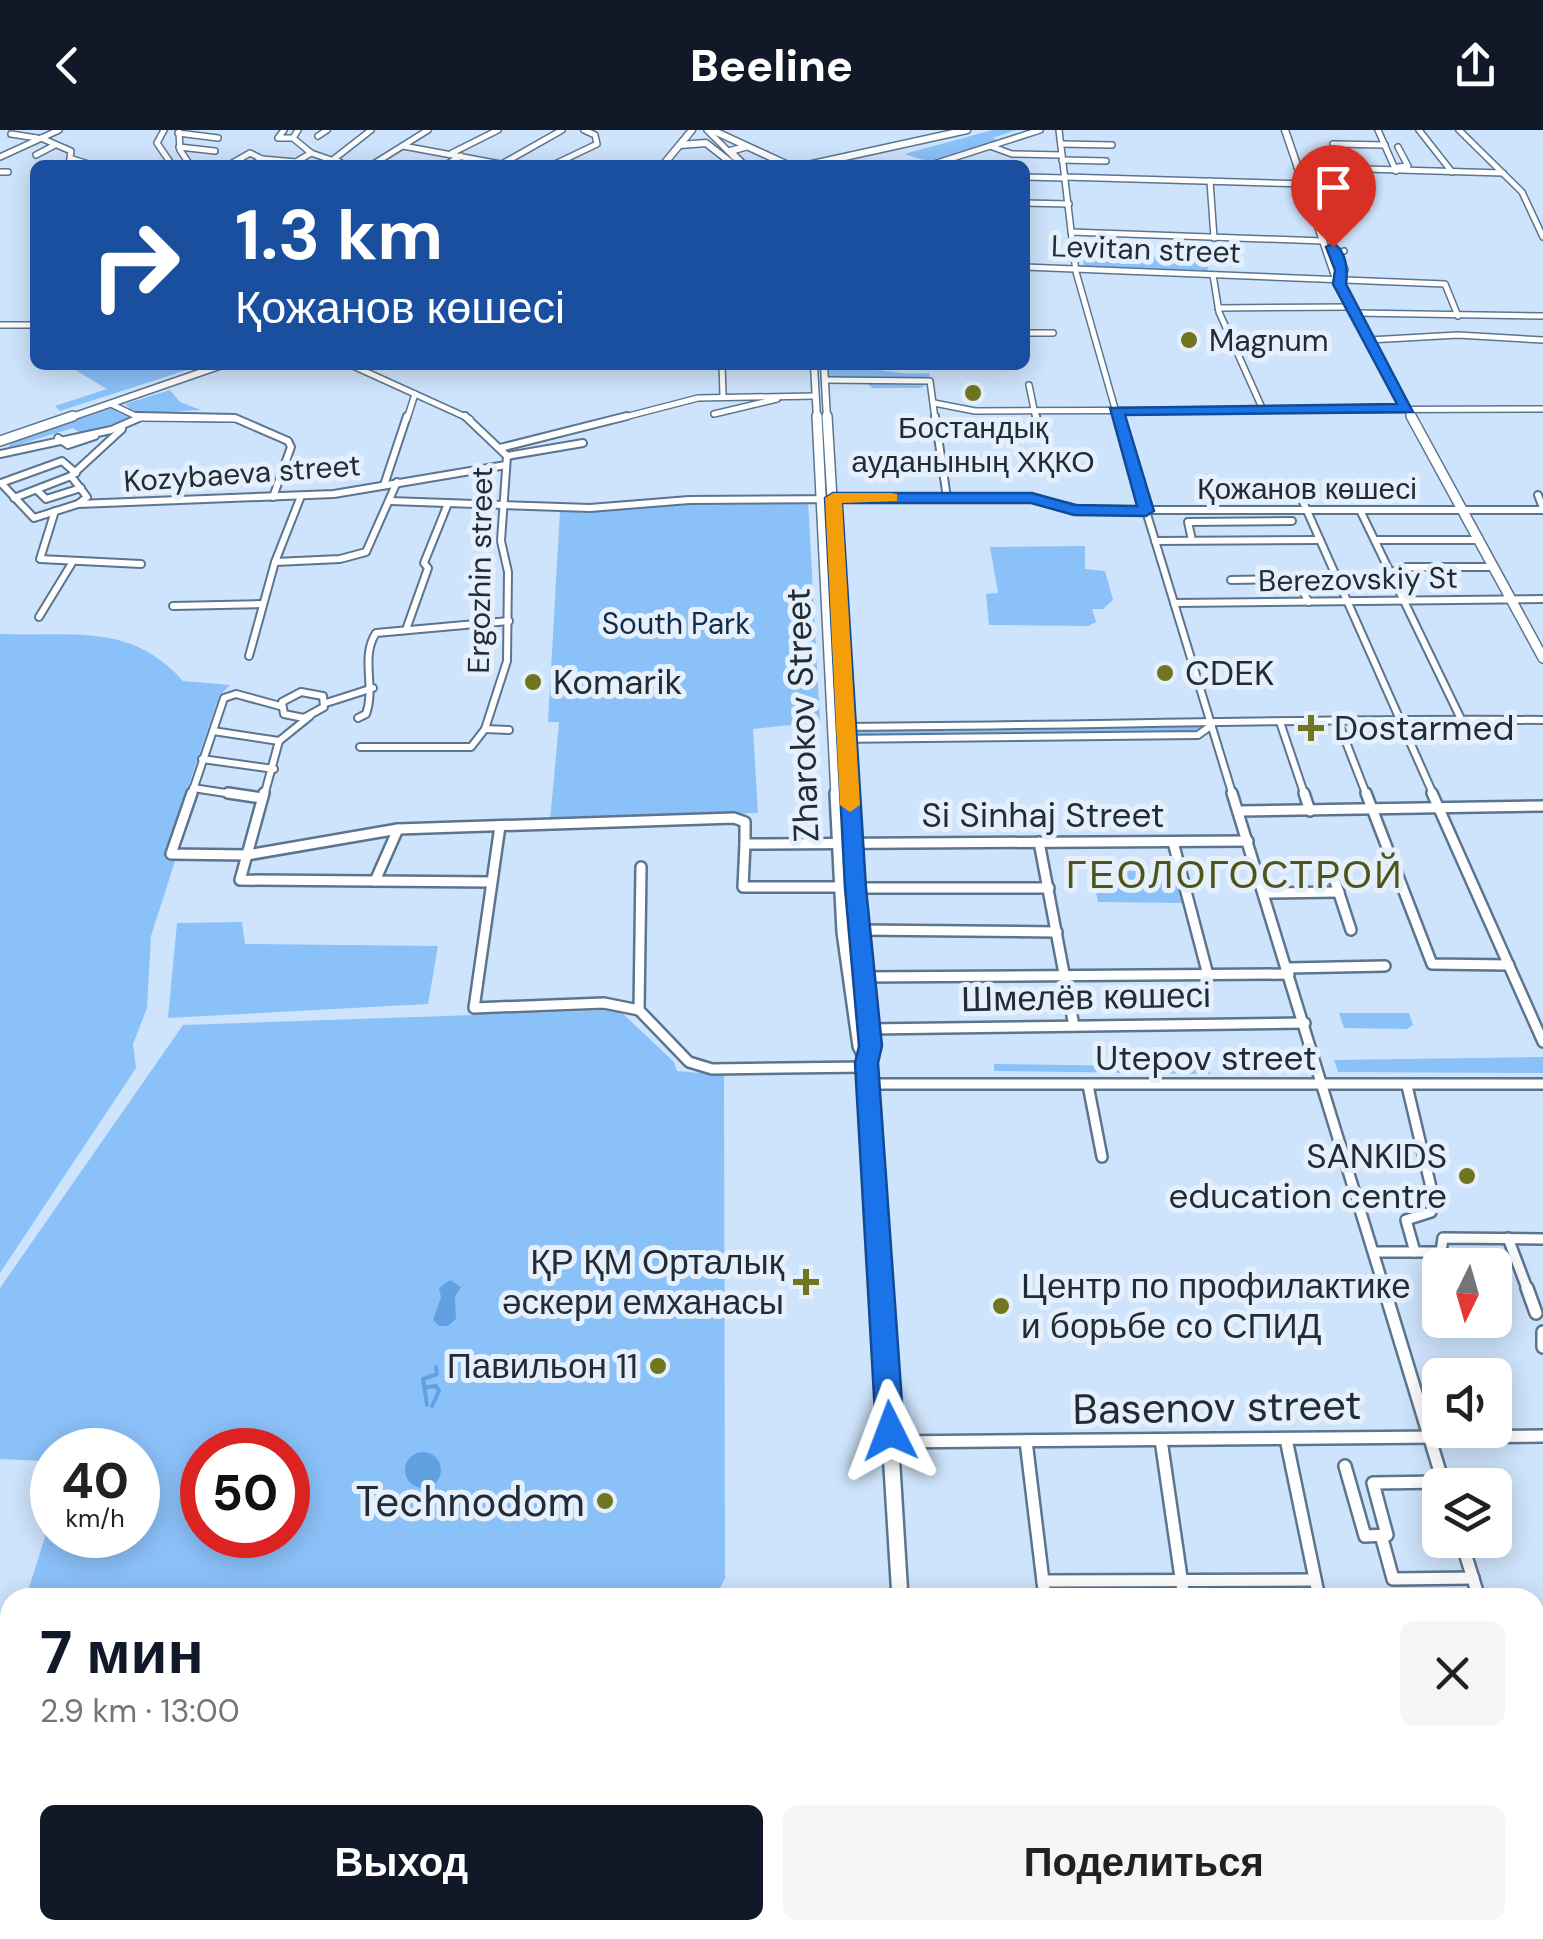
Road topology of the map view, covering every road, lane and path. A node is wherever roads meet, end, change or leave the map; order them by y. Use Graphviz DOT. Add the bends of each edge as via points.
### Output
graph roads {
  1 [pos="59,130"];
  2 [pos="164,130"];
  3 [pos="284,130"];
  4 [pos="298,130"];
  5 [pos="327,130"];
  6 [pos="371,130"];
  7 [pos="428,130"];
  8 [pos="498,130"];
  9 [pos="562,130"];
  10 [pos="584,130"];
  11 [pos="692,130"];
  12 [pos="706,130"];
  13 [pos="967,130"];
  14 [pos="982,130"];
  15 [pos="1040,130"];
  16 [pos="1059,130"];
  17 [pos="1288,130"];
  18 [pos="1378,130"];
  19 [pos="1419,130"];
  20 [pos="1459,130"];
  21 [pos="179,132"];
  22 [pos="11,134"];
  23 [pos="318,136"];
  24 [pos="40,138"];
  25 [pos="218,138"];
  26 [pos="293,138"];
  27 [pos="1061,144"];
  28 [pos="55,145"];
  29 [pos="680,145"];
  30 [pos="1112,145"];
  31 [pos="1385,145"];
  32 [pos="403,146"];
  33 [pos="990,146"];
  34 [pos="179,147"];
  35 [pos="1398,147"];
  36 [pos="714,148"];
  37 [pos="215,150"];
  38 [pos="311,153"];
  39 [pos="450,154"];
  40 [pos="36,155"];
  41 [pos="1,156"];
  42 [pos="461,156"];
  43 [pos="868,156"];
  44 [pos="1062,158"];
  45 [pos="262,159"];
  46 [pos="70,160"];
  47 [pos="169,160"];
  48 [pos="187,160"];
  49 [pos="238,160"];
  50 [pos="270,160"];
  51 [pos="299,160"];
  52 [pos="334,160"];
  53 [pos="380,160"];
  54 [pos="454,160"];
  55 [pos="479,160"];
  56 [pos="511,160"];
  57 [pos="564,160"];
  58 [pos="667,160"];
  59 [pos="732,160"];
  60 [pos="733,160"];
  61 [pos="734,160"];
  62 [pos="763,160"];
  63 [pos="776,160"];
  64 [pos="836,160"];
  65 [pos="846,160"];
  66 [pos="855,160"];
  67 [pos="947,160"];
  68 [pos="1106,161"];
  69 [pos="1303,168"];
  70 [pos="1396,168"];
  71 [pos="1340,169"];
  72 [pos="0,172"];
  73 [pos="8,172"];
  74 [pos="1452,172"];
  75 [pos="1503,174"];
  76 [pos="1030,177"];
  77 [pos="1064,177"];
  78 [pos="1210,182"];
  79 [pos="1306,183"];
  80 [pos="1030,203"];
  81 [pos="1068,204"];
  82 [pos="1072,232"];
  83 [pos="1543,237"];
  84 [pos="1214,238"];
  85 [pos="1323,241"];
  86 [pos="1344,251"];
  87 [pos="1030,267"];
  88 [pos="1076,272"];
  89 [pos="1213,275"];
  90 [pos="1340,280"];
  91 [pos="1218,308"];
  92 [pos="1353,310"];
  93 [pos="1458,316"];
  94 [pos="1502,316"];
  95 [pos="1543,316"];
  96 [pos="0,325"];
  97 [pos="30,325"];
  98 [pos="1030,333"];
  99 [pos="1052,333"];
  100 [pos="1512,336"];
  101 [pos="1369,340"];
  102 [pos="1543,340"];
  103 [pos="194,370"];
  104 [pos="208,370"];
  105 [pos="362,370"];
  106 [pos="722,370"];
  107 [pos="814,370"];
  108 [pos="824,370"];
  109 [pos="825,380"];
  110 [pos="1029,385"];
  111 [pos="416,394"];
  112 [pos="723,395"];
  113 [pos="789,396"];
  114 [pos="816,396"];
  115 [pos="117,403"];
  116 [pos="934,404"];
  117 [pos="1407,409"];
  118 [pos="1540,409"];
  119 [pos="1038,410"];
  120 [pos="1262,410"];
  121 [pos="1116,411"];
  122 [pos="714,414"];
  123 [pos="137,418"];
  124 [pos="1037,421"];
  125 [pos="123,428"];
  126 [pos="0,438"];
  127 [pos="583,443"];
  128 [pos="500,448"];
  129 [pos="0,454"];
  130 [pos="507,460"];
  131 [pos="74,474"];
  132 [pos="397,482"];
  133 [pos="384,484"];
  134 [pos="82,488"];
  135 [pos="38,491"];
  136 [pos="1538,495"];
  137 [pos="301,496"];
  138 [pos="1300,496"];
  139 [pos="274,497"];
  140 [pos="14,498"];
  141 [pos="828,498"];
  142 [pos="947,498"];
  143 [pos="390,500"];
  144 [pos="78,504"];
  145 [pos="447,506"];
  146 [pos="502,508"];
  147 [pos="1543,509"];
  148 [pos="1307,510"];
  149 [pos="1360,510"];
  150 [pos="1462,510"];
  151 [pos="55,511"];
  152 [pos="1146,511"];
  153 [pos="1292,521"];
  154 [pos="1192,540"];
  155 [pos="1320,540"];
  156 [pos="1375,540"];
  157 [pos="1478,540"];
  158 [pos="1155,541"];
  159 [pos="275,562"];
  160 [pos="72,563"];
  161 [pos="141,564"];
  162 [pos="1493,567"];
  163 [pos="1390,572"];
  164 [pos="1231,580"];
  165 [pos="1510,599"];
  166 [pos="1543,600"];
  167 [pos="1309,602"];
  168 [pos="1348,602"];
  169 [pos="1405,602"];
  170 [pos="263,604"];
  171 [pos="1174,604"];
  172 [pos="173,606"];
  173 [pos="39,617"];
  174 [pos="508,622"];
  175 [pos="407,627"];
  176 [pos="835,647"];
  177 [pos="249,656"];
  178 [pos="1543,658"];
  179 [pos="373,688"];
  180 [pos="326,704"];
  181 [pos="280,706"];
  182 [pos="288,716"];
  183 [pos="310,716"];
  184 [pos="358,718"];
  185 [pos="1337,719"];
  186 [pos="1400,719"];
  187 [pos="1462,720"];
  188 [pos="1543,720"];
  189 [pos="1280,722"];
  190 [pos="1212,725"];
  191 [pos="1134,726"];
  192 [pos="485,730"];
  193 [pos="509,730"];
  194 [pos="213,731"];
  195 [pos="288,732"];
  196 [pos="839,733"];
  197 [pos="1137,736"];
  198 [pos="280,741"];
  199 [pos="360,747"];
  200 [pos="202,759"];
  201 [pos="274,769"];
  202 [pos="193,788"];
  203 [pos="262,798"];
  204 [pos="1543,806"];
  205 [pos="1438,808"];
  206 [pos="1310,810"];
  207 [pos="1373,810"];
  208 [pos="1239,811"];
  209 [pos="500,826"];
  210 [pos="398,829"];
  211 [pos="1248,841"];
  212 [pos="1039,842"];
  213 [pos="1173,842"];
  214 [pos="745,844"];
  215 [pos="838,844"];
  216 [pos="853,844"];
  217 [pos="247,854"];
  218 [pos="641,867"];
  219 [pos="1334,878"];
  220 [pos="375,882"];
  221 [pos="491,882"];
  222 [pos="840,887"];
  223 [pos="856,888"];
  224 [pos="1049,888"];
  225 [pos="1338,892"];
  226 [pos="1264,893"];
  227 [pos="858,930"];
  228 [pos="1351,930"];
  229 [pos="1056,932"];
  230 [pos="1509,965"];
  231 [pos="1386,966"];
  232 [pos="1289,971"];
  233 [pos="1208,976"];
  234 [pos="862,977"];
  235 [pos="1065,978"];
  236 [pos="639,1010"];
  237 [pos="1306,1024"];
  238 [pos="1074,1026"];
  239 [pos="869,1029"];
  240 [pos="1543,1042"];
  241 [pos="867,1063"];
  242 [pos="868,1084"];
  243 [pos="1543,1084"];
  244 [pos="1088,1085"];
  245 [pos="1408,1086"];
  246 [pos="1325,1087"];
  247 [pos="1102,1157"];
  248 [pos="1508,1238"];
  249 [pos="1543,1238"];
  250 [pos="1374,1252"];
  251 [pos="1415,1252"];
  252 [pos="1536,1313"];
  253 [pos="1543,1332"];
  254 [pos="1543,1347"];
  255 [pos="1422,1411"];
  256 [pos="1512,1436"];
  257 [pos="1543,1436"];
  258 [pos="1422,1437"];
  259 [pos="1286,1439"];
  260 [pos="1161,1440"];
  261 [pos="1026,1441"];
  262 [pos="891,1442"];
  263 [pos="1345,1466"];
  264 [pos="1422,1483"];
  265 [pos="1380,1535"];
  266 [pos="1467,1558"];
  267 [pos="1473,1578"];
  268 [pos="1315,1580"];
  269 [pos="1043,1581"];
  270 [pos="1181,1581"];
  271 [pos="899,1588"];
  272 [pos="1043,1588"];
  273 [pos="1182,1588"];
  274 [pos="1317,1588"];
  275 [pos="1476,1588"];
  1 -- 24 [label="street"];
  2 -- 47 [label="street" via="157,143"];
  3 -- 26 [label="street" via="278,138"];
  4 -- 26 [label="street"];
  5 -- 23 [label="street"];
  6 -- 52 [label="street"];
  7 -- 32 [label="street"];
  8 -- 39 [label="street"];
  9 -- 56 [label="street"];
  10 -- 57 [label="street" via="598,144"];
  11 -- 29 [label="main road"];
  12 -- 36 [label="street"];
  12 -- 60 [label="street"];
  12 -- 63 [label="main road"];
  13 -- 64 [label="main road"];
  14 -- 43 [label="main road"];
  15 -- 33 [label="street"];
  16 -- 27 [label="street"];
  17 -- 69 [label="main road"];
  18 -- 31 [label="street"];
  19 -- 74 [label="street"];
  20 -- 75 [label="street"];
  21 -- 25 [label="street"];
  21 -- 34 [label="street"];
  22 -- 24 [label="street"];
  24 -- 28 [label="street"];
  24 -- 41 [label="street"];
  26 -- 38 [label="street"];
  27 -- 30 [label="street"];
  27 -- 44 [label="street"];
  28 -- 40 [label="street"];
  28 -- 46 [label="street" via="71,150"];
  29 -- 36 [label="main road" via="697,141"];
  29 -- 58 [label="main road"];
  31 -- 70 [label="street"];
  31 -- 71 [label="street" via="1333,144"];
  32 -- 39 [label="street"];
  32 -- 53 [label="street"];
  33 -- 44 [label="street"];
  33 -- 67 [label="street"];
  34 -- 37 [label="street"];
  34 -- 48 [label="street"];
  35 -- 70 [label="street" via="1408,166"];
  36 -- 59 [label="main road"];
  38 -- 51 [label="street"];
  38 -- 52 [label="street"];
  39 -- 42 [label="street"];
  42 -- 54 [label="street"];
  42 -- 55 [label="street"];
  43 -- 65 [label="main road"];
  43 -- 66 [label="main road"];
  44 -- 68 [label="street"];
  44 -- 77 [label="street"];
  45 -- 49 [label="street" via="250,153"];
  45 -- 50 [label="street"];
  61 -- 62 [label="main road" via="731,150 747,148"];
  69 -- 71 [label="street"];
  69 -- 79 [label="main road"];
  70 -- 71 [label="street"];
  70 -- 74 [label="street"];
  72 -- 73 [label="street"];
  74 -- 75 [label="street"];
  75 -- 83 [label="street" via="1528,200"];
  76 -- 77 [label="street"];
  77 -- 78 [label="street"];
  77 -- 81 [label="street"];
  78 -- 79 [label="street"];
  78 -- 84 [label="street"];
  79 -- 85 [label="main road"];
  79 -- 90 [label="main road"];
  80 -- 81 [label="street"];
  81 -- 82 [label="street"];
  82 -- 84 [label="street"];
  82 -- 88 [label="street"];
  84 -- 85 [label="street"];
  85 -- 90 [label="main road"];
  86 -- 90 [label="street"];
  87 -- 88 [label="street, Levitan street"];
  88 -- 89 [label="street, Levitan street"];
  88 -- 121 [label="street"];
  89 -- 90 [label="street, Levitan street"];
  89 -- 91 [label="street"];
  90 -- 92 [label="main road"];
  90 -- 93 [label="street, Levitan street" via="1444,284"];
  91 -- 92 [label="street"];
  91 -- 120 [label="street"];
  92 -- 93 [label="street"];
  92 -- 101 [label="main road"];
  93 -- 94 [label="street"];
  94 -- 95 [label="street"];
  94 -- 100 [label="street"];
  96 -- 97 [label="street"];
  98 -- 99 [label="street"];
  100 -- 101 [label="street"];
  100 -- 102 [label="street"];
  101 -- 117 [label="main road"];
  103 -- 126 [label="main road"];
  104 -- 115 [label="main road"];
  105 -- 111 [label="street, Ergozhin street"];
  106 -- 112 [label="street"];
  107 -- 114 [label="main road, Zharokov Street"];
  108 -- 109 [label="main road, Zharokov Street"];
  109 -- 116 [label="street" via="930,381"];
  109 -- 141 [label="main road, Zharokov Street"];
  110 -- 119 [label="street"];
  111 -- 128 [label="street, Ergozhin street" via="469,418"];
  111 -- 133 [label="street"];
  112 -- 113 [label="street"];
  112 -- 128 [label="street"];
  113 -- 114 [label="street"];
  113 -- 122 [label="street"];
  114 -- 141 [label="main road, Zharokov Street"];
  115 -- 123 [label="street"];
  115 -- 126 [label="main road"];
  116 -- 119 [label="street"];
  116 -- 142 [label="street"];
  117 -- 118 [label="street"];
  117 -- 120 [label="street"];
  117 -- 150 [label="main road"];
  119 -- 121 [label="street"];
  119 -- 124 [label="street"];
  120 -- 121 [label="street"];
  121 -- 152 [label="street"];
  123 -- 125 [label="street"];
  123 -- 139 [label="street" via="235,418 288,440"];
  125 -- 129 [label="street" via="68,446 58,438"];
  125 -- 131 [label="street"];
  127 -- 130 [label="street, Kozybaeva street"];
  128 -- 130 [label="street, Ergozhin street"];
  130 -- 132 [label="street, Kozybaeva street"];
  130 -- 146 [label="street, Ergozhin street"];
  131 -- 134 [label="street"];
  131 -- 135 [label="street"];
  131 -- 140 [label="street" via="62,461 3,480"];
  132 -- 133 [label="street, Kozybaeva street"];
  132 -- 143 [label="street"];
  133 -- 137 [label="street, Kozybaeva street"];
  134 -- 135 [label="street" via="46,499"];
  134 -- 144 [label="street" via="87,497"];
  135 -- 140 [label="street"];
  136 -- 147 [label="street"];
  137 -- 139 [label="street, Kozybaeva street"];
  137 -- 159 [label="street"];
  138 -- 148 [label="street"];
  139 -- 144 [label="street, Kozybaeva street"];
  140 -- 151 [label="street" via="34,518"];
  141 -- 142 [label="street, Қожанов көшесі"];
  141 -- 146 [label="street, Қожанов көшесі"];
  141 -- 176 [label="main road, Zharokov Street"];
  142 -- 152 [label="street, Қожанов көшесі" via="1032,498 1074,510"];
  143 -- 145 [label="street, Қожанов көшесі"];
  143 -- 159 [label="street" via="366,552"];
  144 -- 151 [label="street, Kozybaeva street"];
  145 -- 146 [label="street, Қожанов көшесі"];
  145 -- 175 [label="street"];
  146 -- 174 [label="street, Ergozhin street"];
  147 -- 150 [label="street, Қожанов көшесі"];
  148 -- 149 [label="street, Қожанов көшесі"];
  148 -- 152 [label="street, Қожанов көшесі"];
  148 -- 155 [label="street"];
  149 -- 150 [label="street, Қожанов көшесі"];
  149 -- 156 [label="street"];
  150 -- 157 [label="main road"];
  151 -- 160 [label="street" via="40,559"];
  152 -- 158 [label="street"];
  153 -- 154 [label="street" via="1189,521"];
  154 -- 155 [label="street"];
  154 -- 158 [label="street"];
  155 -- 168 [label="street"];
  156 -- 157 [label="street"];
  156 -- 163 [label="street"];
  157 -- 162 [label="main road"];
  158 -- 171 [label="street"];
  159 -- 170 [label="street"];
  160 -- 161 [label="street"];
  160 -- 173 [label="street"];
  162 -- 163 [label="street"];
  162 -- 165 [label="main road"];
  163 -- 169 [label="street"];
  164 -- 167 [label="street" via="1295,579"];
  165 -- 166 [label="street, Berezovskiy St"];
  165 -- 169 [label="street, Berezovskiy St"];
  165 -- 178 [label="main road"];
  167 -- 168 [label="street, Berezovskiy St"];
  167 -- 171 [label="street, Berezovskiy St"];
  168 -- 169 [label="street, Berezovskiy St"];
  168 -- 186 [label="street"];
  169 -- 187 [label="street"];
  170 -- 172 [label="street"];
  170 -- 177 [label="street"];
  171 -- 190 [label="street"];
  174 -- 179 [label="street" via="376,632 366,667"];
  174 -- 192 [label="street, Ergozhin street" via="502,684"];
  176 -- 196 [label="main road, Zharokov Street"];
  179 -- 180 [label="street"];
  179 -- 184 [label="street" via="366,714"];
  180 -- 181 [label="street" via="318,693 301,692"];
  180 -- 183 [label="street"];
  181 -- 182 [label="street"];
  181 -- 194 [label="street" via="231,694"];
  182 -- 183 [label="street"];
  182 -- 195 [label="street"];
  183 -- 195 [label="street"];
  185 -- 186 [label="street"];
  185 -- 190 [label="street"];
  185 -- 207 [label="street"];
  186 -- 187 [label="street"];
  186 -- 205 [label="street"];
  187 -- 188 [label="street"];
  189 -- 206 [label="street"];
  190 -- 191 [label="street"];
  190 -- 197 [label="street" via="1198,736"];
  190 -- 208 [label="street"];
  191 -- 196 [label="street"];
  191 -- 197 [label="street"];
  192 -- 193 [label="street"];
  192 -- 199 [label="street" via="471,747"];
  194 -- 198 [label="street"];
  194 -- 200 [label="street"];
  195 -- 198 [label="street"];
  196 -- 197 [label="street"];
  196 -- 215 [label="main road, Zharokov Street"];
  196 -- 216 [label="main road, Zharokov Street"];
  198 -- 201 [label="street"];
  200 -- 201 [label="street"];
  200 -- 202 [label="street"];
  201 -- 203 [label="street"];
  202 -- 203 [label="street"];
  202 -- 217 [label="street" via="171,854"];
  203 -- 217 [label="street"];
  204 -- 205 [label="street"];
  205 -- 207 [label="street"];
  205 -- 230 [label="street"];
  206 -- 207 [label="street"];
  206 -- 208 [label="street"];
  207 -- 230 [label="street" via="1432,964"];
  208 -- 211 [label="street"];
  209 -- 210 [label="street"];
  209 -- 214 [label="street" via="734,818 745,822"];
  209 -- 221 [label="street"];
  210 -- 217 [label="street"];
  210 -- 220 [label="street"];
  211 -- 213 [label="street, Si Sinhaj Street"];
  211 -- 226 [label="street"];
  212 -- 213 [label="street, Si Sinhaj Street"];
  212 -- 216 [label="street, Si Sinhaj Street"];
  212 -- 224 [label="street"];
  213 -- 233 [label="street"];
  214 -- 215 [label="street, Si Sinhaj Street"];
  214 -- 222 [label="street" via="744,887"];
  215 -- 216 [label="street, Si Sinhaj Street"];
  215 -- 222 [label="main road, Zharokov Street"];
  216 -- 223 [label="main road, Zharokov Street"];
  217 -- 220 [label="street" via="240,880"];
  218 -- 236 [label="street"];
  219 -- 225 [label="street"];
  220 -- 221 [label="street"];
  221 -- 236 [label="street" via="474,1008 604,1002"];
  222 -- 241 [label="main road, Zharokov Street" via="848,978"];
  223 -- 224 [label="street"];
  223 -- 227 [label="main road, Zharokov Street"];
  224 -- 229 [label="street"];
  225 -- 226 [label="street"];
  225 -- 228 [label="street"];
  226 -- 232 [label="street"];
  227 -- 229 [label="street"];
  227 -- 234 [label="main road, Zharokov Street"];
  229 -- 235 [label="street"];
  230 -- 240 [label="street"];
  231 -- 232 [label="street"];
  232 -- 233 [label="street"];
  232 -- 237 [label="street"];
  233 -- 235 [label="street"];
  234 -- 235 [label="street"];
  234 -- 239 [label="main road, Zharokov Street"];
  235 -- 238 [label="street"];
  236 -- 241 [label="street" via="690,1062 712,1069"];
  237 -- 238 [label="street, Шмелёв көшесі"];
  237 -- 246 [label="street"];
  238 -- 239 [label="street, Шмелёв көшесі"];
  239 -- 241 [label="main road, Zharokov Street"];
  241 -- 242 [label="main road, Zharokov Street"];
  242 -- 244 [label="street, Utepov street"];
  242 -- 262 [label="main road, Zharokov Street"];
  243 -- 245 [label="street, Utepov street"];
  244 -- 246 [label="street, Utepov street"];
  244 -- 247 [label="street"];
  245 -- 246 [label="street, Utepov street"];
  245 -- 251 [label="street" via="1434,1200 1431,1212 1406,1220"];
  246 -- 250 [label="street"];
  248 -- 249 [label="street"];
  248 -- 251 [label="street" via="1443,1238 1441,1252"];
  248 -- 252 [label="street"];
  250 -- 251 [label="street"];
  250 -- 255 [label="street"];
  253 -- 254 [label="street"];
  256 -- 257 [label="street, Basenov street"];
  258 -- 259 [label="street, Basenov street"];
  259 -- 260 [label="street, Basenov street"];
  259 -- 268 [label="street"];
  260 -- 261 [label="street, Basenov street"];
  260 -- 270 [label="street"];
  261 -- 262 [label="street, Basenov street"];
  261 -- 269 [label="street"];
  262 -- 271 [label="main road, Zharokov Street"];
  263 -- 265 [label="street" via="1364,1536"];
  264 -- 265 [label="street" via="1372,1483 1387,1535"];
  265 -- 267 [label="street" via="1392,1579"];
  266 -- 267 [label="street"];
  267 -- 275 [label="street"];
  268 -- 270 [label="street"];
  268 -- 274 [label="street"];
  269 -- 270 [label="street"];
  269 -- 272 [label="street"];
  270 -- 273 [label="street"];
}
